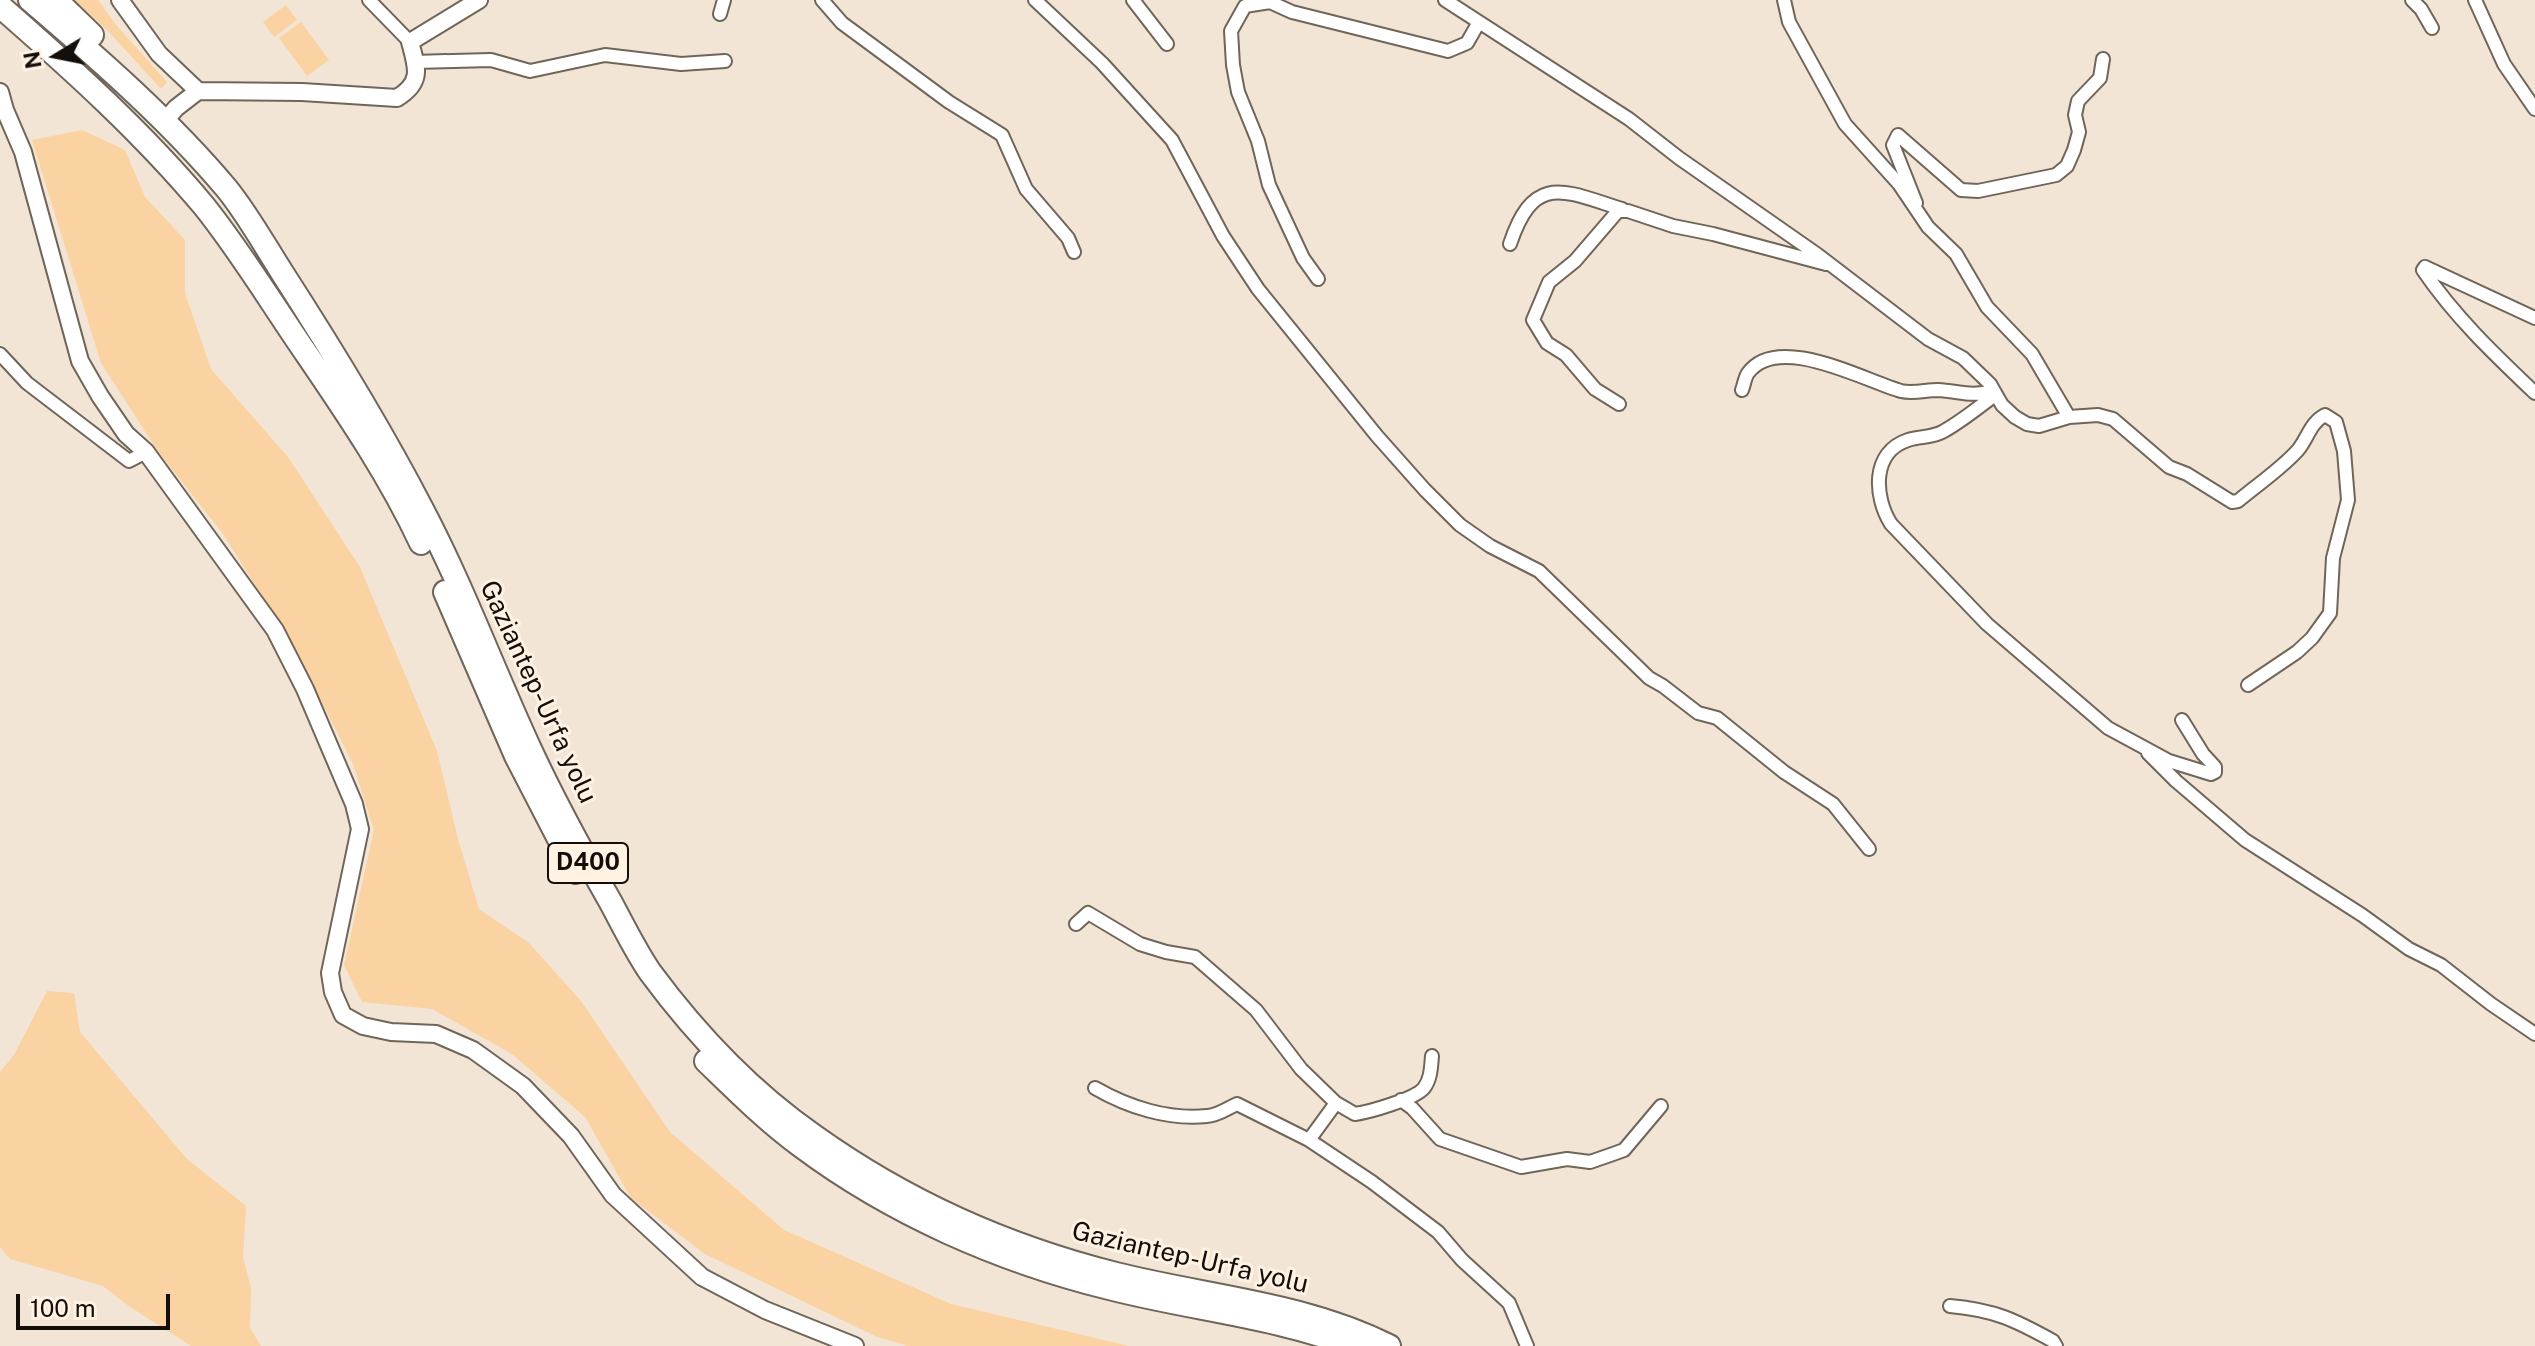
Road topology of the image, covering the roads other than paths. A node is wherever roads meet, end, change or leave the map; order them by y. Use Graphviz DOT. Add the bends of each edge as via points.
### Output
graph roads {
  1 [pos="30,0"];
  2 [pos="56,0"];
  3 [pos="120,0"];
  4 [pos="369,0"];
  5 [pos="479,0"];
  6 [pos="724,0"];
  7 [pos="822,0"];
  8 [pos="1035,0"];
  9 [pos="1133,0"];
  10 [pos="1445,0"];
  11 [pos="1459,0"];
  12 [pos="1784,0"];
  13 [pos="2412,0"];
  14 [pos="2475,0"];
  15 [pos="0,6"];
  16 [pos="1465,13"];
  17 [pos="720,14"];
  18 [pos="1479,22"];
  19 [pos="2432,28"];
  20 [pos="410,42"];
  21 [pos="1167,44"];
  22 [pos="2103,59"];
  23 [pos="446,61"];
  24 [pos="725,61"];
  25 [pos="415,62"];
  26 [pos="198,91"];
  27 [pos="0,92"];
  28 [pos="2535,109"];
  29 [pos="164,122"];
  30 [pos="1622,209"];
  31 [pos="1917,210"];
  32 [pos="1510,244"];
  33 [pos="1074,252"];
  34 [pos="1833,266"];
  35 [pos="1318,279"];
  36 [pos="2535,318"];
  37 [pos="0,354"];
  38 [pos="1742,390"];
  39 [pos="1994,392"];
  40 [pos="2535,393"];
  41 [pos="1619,404"];
  42 [pos="2069,417"];
  43 [pos="146,452"];
  44 [pos="2248,685"];
  45 [pos="2182,720"];
  46 [pos="2143,748"];
  47 [pos="1869,849"];
  48 [pos="1076,924"];
  49 [pos="2535,1034"];
  50 [pos="1432,1056"];
  51 [pos="1095,1088"];
  52 [pos="1401,1100"];
  53 [pos="1336,1103"];
  54 [pos="1661,1106"];
  55 [pos="1309,1140"];
  56 [pos="1950,1306"];
  57 [pos="855,1346"];
  58 [pos="1352,1346"];
  59 [pos="1389,1346"];
  60 [pos="1527,1346"];
  61 [pos="2056,1346"];
  1 -- 29 [label="highway, Gaziantep-Urfa yolu / D400"];
  2 -- 29 [label="highway" via="130,76"];
  3 -- 26 [label="street" via="159,54"];
  4 -- 20 [label="street"];
  5 -- 20 [label="street"];
  6 -- 17 [label="street"];
  7 -- 33 [label="street" via="842,23 1002,135 1026,189"];
  8 -- 47 [label="street" via="1172,140 1258,289 1425,490 1460,525 1539,571 1649,678 1698,713 1717,718 1833,804"];
  9 -- 21 [label="street"];
  10 -- 16 [label="street"];
  11 -- 16 [label="street"];
  12 -- 31 [label="street" via="1789,22 1845,124"];
  13 -- 19 [label="street"];
  14 -- 28 [label="street" via="2504,64"];
  15 -- 58 [label="highway, Gaziantep-Urfa yolu / D400" via="76,72 205,208 352,420 410,518 569,861 635,977 693,1050 801,1146 929,1224 1106,1288 1286,1324"];
  16 -- 18 [label="street"];
  18 -- 34 [label="street" via="1629,119"];
  18 -- 35 [label="street" via="1467,43 1448,51 1270,2 1245,6 1231,31 1238,92 1269,185"];
  20 -- 25 [label="street"];
  22 -- 31 [label="street" via="2100,78 2078,101 2074,150 2056,175 1961,190 1898,135 1893,145"];
  23 -- 25 [label="street"];
  24 -- 25 [label="street" via="681,64 605,55 530,71 491,60"];
  25 -- 26 [label="street" via="417,74 410,90 397,98"];
  26 -- 29 [label="street"];
  27 -- 43 [label="street" via="23,152 80,361 126,434"];
  29 -- 59 [label="highway, Gaziantep-Urfa yolu / D400" via="230,192 367,409 423,511 583,853 648,969 704,1039 810,1134 936,1210 1110,1273 1324,1318"];
  30 -- 32 [label="street" via="1550,192 1527,208"];
  30 -- 34 [label="street"];
  30 -- 41 [label="street" via="1549,282 1533,320 1547,343 1566,355 1595,389"];
  31 -- 42 [label="street" via="1956,254 1987,307 2032,354"];
  34 -- 39 [label="street" via="1928,339 1975,367"];
  36 -- 40 [label="street" via="2423,270 2485,346"];
  37 -- 43 [label="street" via="27,383 129,461"];
  38 -- 39 [label="street" via="1757,364 1799,357 1904,392"];
  39 -- 42 [label="street" via="2027,424"];
  39 -- 46 [label="street" via="1945,431 1908,440 1885,455 1879,475 1885,515 1987,624 2108,728"];
  42 -- 44 [label="street" via="2113,419 2169,467 2232,502 2297,451 2320,417 2336,422 2348,500 2333,558 2330,613 2297,652"];
  43 -- 57 [label="street" via="275,630 354,804 360,829 330,973 343,1015 391,1032 436,1034 473,1050 523,1086 571,1136 613,1195 702,1277 765,1310"];
  45 -- 46 [label="street" via="2215,772 2203,773"];
  46 -- 49 [label="street" via="2245,840 2441,965"];
  48 -- 53 [label="street" via="1088,913 1140,944 1195,957 1256,1010 1301,1069"];
  50 -- 52 [label="street" via="1423,1090"];
  51 -- 55 [label="street" via="1121,1102 1169,1115 1210,1117 1237,1104"];
  52 -- 53 [label="street" via="1355,1114"];
  52 -- 54 [label="street" via="1440,1139 1521,1167 1567,1159 1590,1162 1624,1150"];
  53 -- 55 [label="street"];
  55 -- 60 [label="street" via="1438,1232 1509,1303"];
  56 -- 61 [label="street" via="2008,1317"];
}
